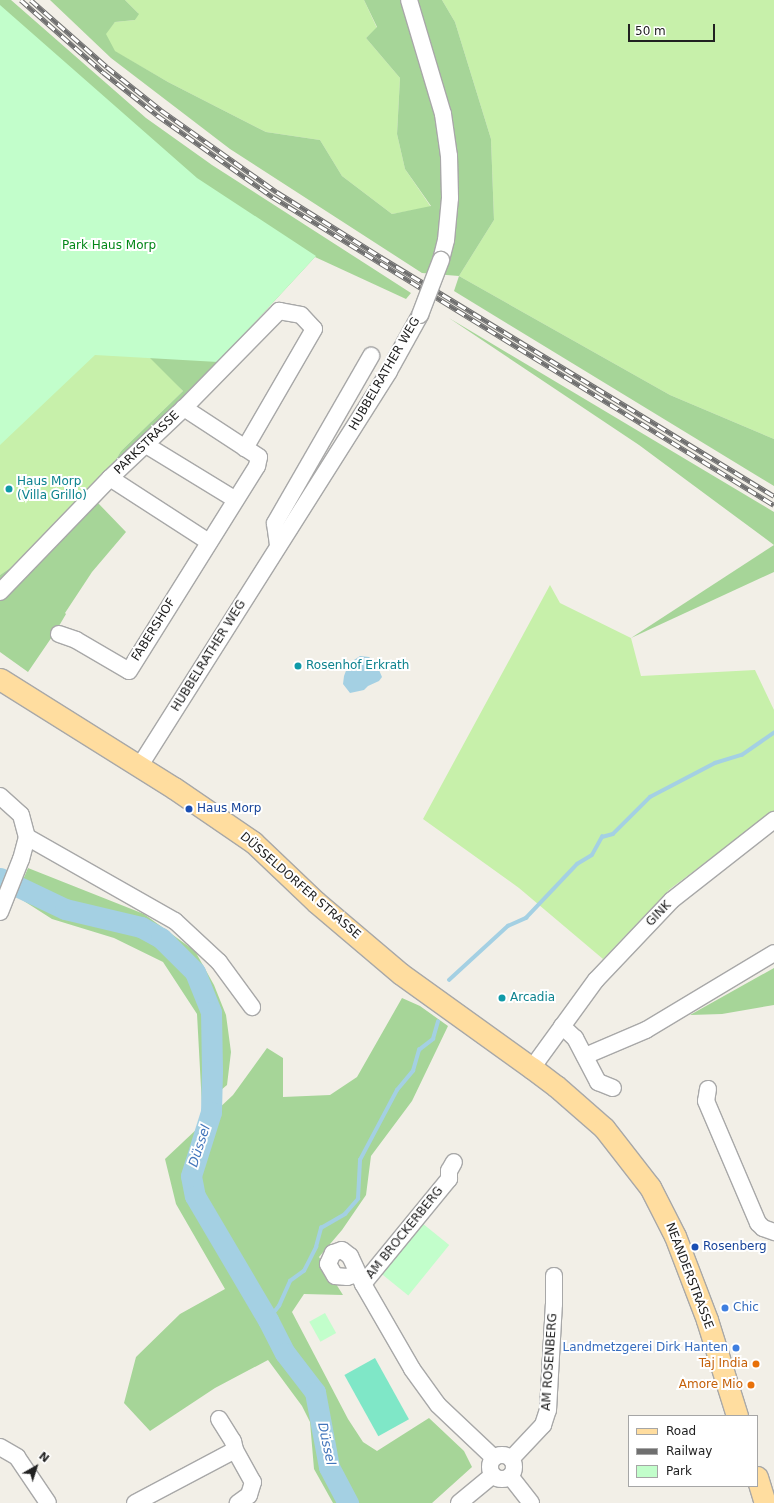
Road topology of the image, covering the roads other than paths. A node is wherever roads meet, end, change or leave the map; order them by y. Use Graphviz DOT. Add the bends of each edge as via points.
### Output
graph roads {
  1 [pos="409,0"];
  2 [pos="371,356"];
  3 [pos="184,408"];
  4 [pos="146,444"];
  5 [pos="245,448"];
  6 [pos="110,478"];
  7 [pos="236,500"];
  8 [pos="209,542"];
  9 [pos="278,545"];
  10 [pos="0,592"];
  11 [pos="59,634"];
  12 [pos="0,679"];
  13 [pos="139,767"];
  14 [pos="0,796"];
  15 [pos="774,820"];
  16 [pos="27,838"];
  17 [pos="0,912"];
  18 [pos="774,953"];
  19 [pos="433,997"];
  20 [pos="252,1007"];
  21 [pos="562,1026"];
  22 [pos="585,1056"];
  23 [pos="532,1068"];
  24 [pos="613,1088"];
  25 [pos="708,1089"];
  26 [pos="454,1162"];
  27 [pos="774,1232"];
  28 [pos="554,1276"];
  29 [pos="738,1415"];
  30 [pos="219,1419"];
  31 [pos="0,1447"];
  32 [pos="235,1450"];
  33 [pos="494,1458"];
  34 [pos="511,1459"];
  35 [pos="493,1475"];
  36 [pos="510,1476"];
  37 [pos="48,1503"];
  38 [pos="135,1503"];
  39 [pos="238,1503"];
  40 [pos="459,1503"];
  41 [pos="531,1503"];
  1 -- 9 [label="street, HUBBELRATHER WEG, bridge" via="443,114 449,156 450,198 446,240 420,315 389,371"];
  2 -- 9 [label="street, HUBBELRATHER WEG" via="275,523"];
  3 -- 4 [label="street, PARKSTRASSE"];
  3 -- 5 [label="street, FABERSHOF"];
  3 -- 5 [label="street, PARKSTRASSE" via="280,310 301,315 314,329"];
  4 -- 6 [label="street, PARKSTRASSE"];
  4 -- 7 [label="street"];
  5 -- 7 [label="street, FABERSHOF" via="259,457 257,466"];
  6 -- 8 [label="street"];
  6 -- 10 [label="street, PARKSTRASSE"];
  7 -- 8 [label="street, FABERSHOF"];
  8 -- 11 [label="street, FABERSHOF" via="129,671 76,640"];
  9 -- 13 [label="street, HUBBELRATHER WEG"];
  12 -- 13 [label="main road, DÜSSELDORFER STRASSE"];
  13 -- 19 [label="main road, DÜSSELDORFER STRASSE" via="252,842 316,902 402,975"];
  14 -- 16 [label="street" via="21,815"];
  15 -- 21 [label="street, GINK" via="672,900 596,980"];
  16 -- 17 [label="street"];
  16 -- 20 [label="street" via="175,921 219,962"];
  18 -- 22 [label="street" via="646,1030"];
  19 -- 23 [label="main road, NEANDERSTRASSE"];
  21 -- 22 [label="street" via="575,1038"];
  21 -- 23 [label="street, GINK"];
  22 -- 24 [label="street" via="598,1082"];
  23 -- 29 [label="main road, NEANDERSTRASSE" via="604,1128 650,1187 682,1253"];
  25 -- 27 [label="street" via="706,1101 758,1223"];
  26 -- 33 [label="street, AM BROCKERBERG" via="449,1171 449,1179 361,1279 412,1369 438,1405"];
  28 -- 34 [label="street, AM ROSENBERG" via="548,1410 543,1425"];
  30 -- 32 [label="street" via="233,1441"];
  31 -- 37 [label="street" via="17,1457"];
  32 -- 38 [label="street"];
  32 -- 39 [label="street" via="253,1482 249,1495"];
  33 -- 34 [label="street" via="505,1455"];
  33 -- 35 [label="street" via="491,1464"];
  34 -- 36 [label="street" via="514,1466"];
  35 -- 36 [label="street" via="500,1478"];
  35 -- 40 [label="street"];
  36 -- 41 [label="street"];
}
